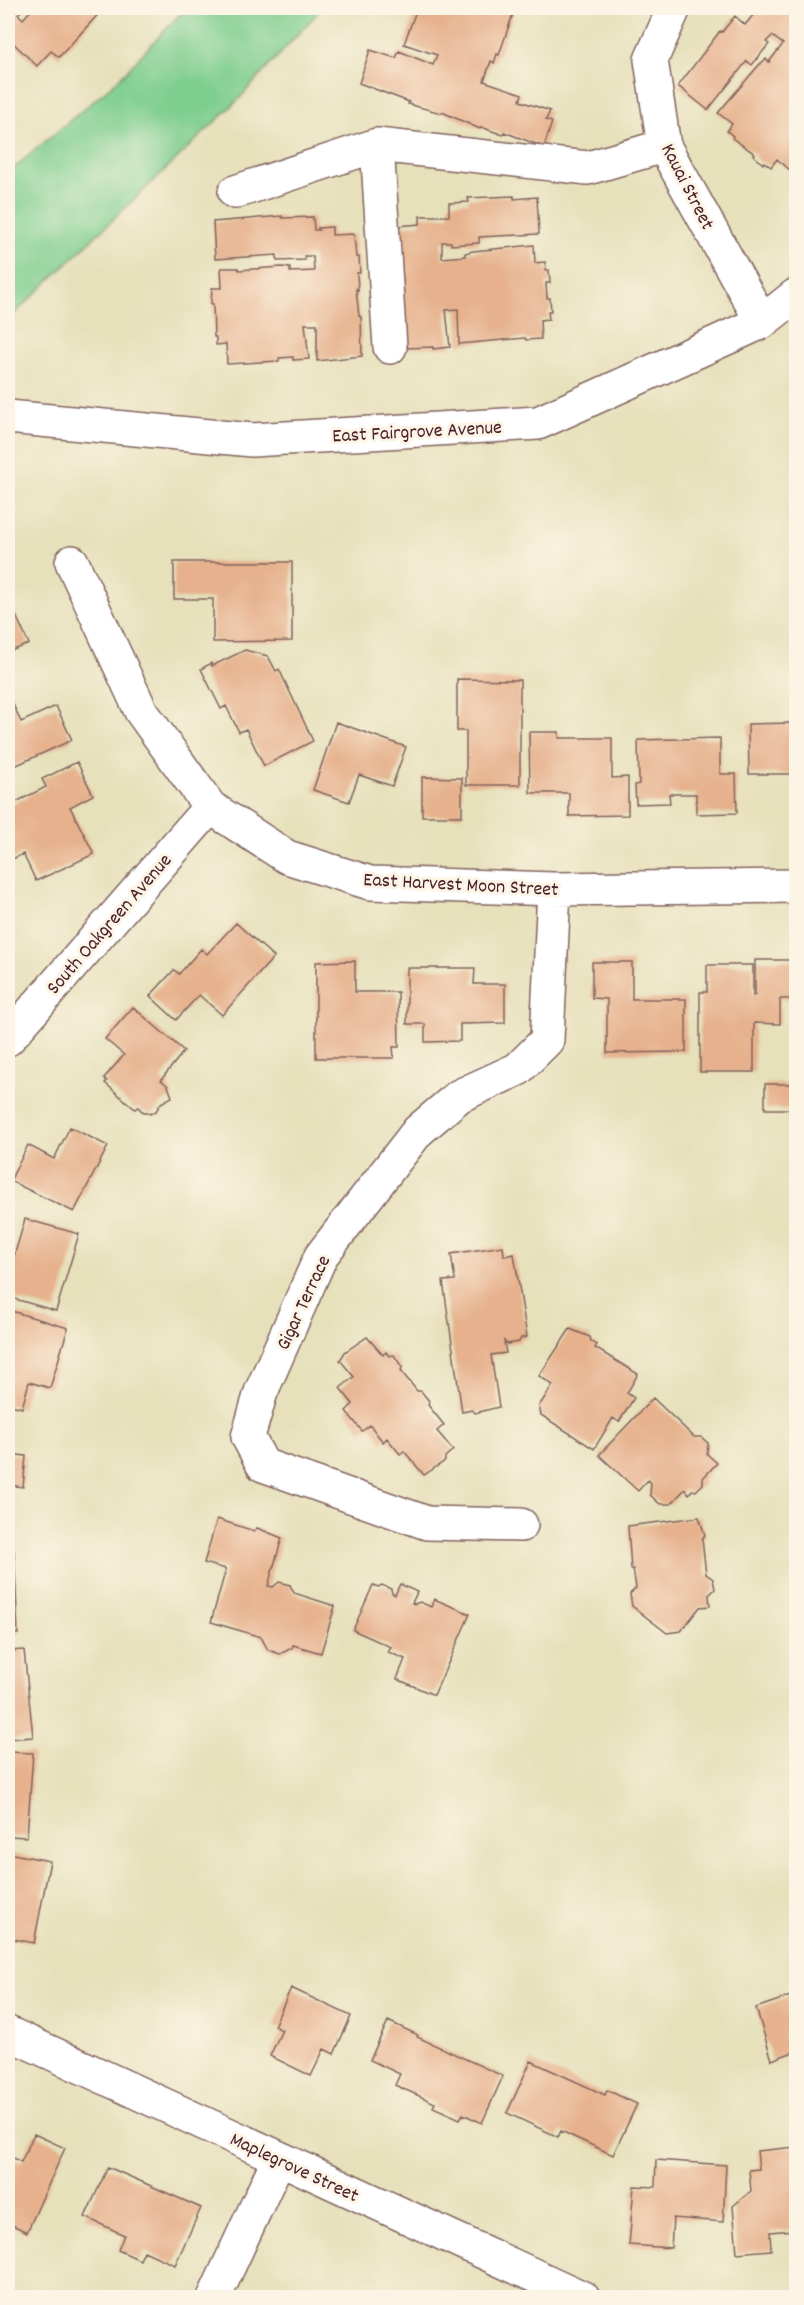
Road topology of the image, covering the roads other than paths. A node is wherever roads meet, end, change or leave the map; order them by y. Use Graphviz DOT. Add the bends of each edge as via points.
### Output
graph roads {
  1 [pos="674,8"];
  2 [pos="377,145"];
  3 [pos="664,146"];
  4 [pos="235,192"];
  5 [pos="796,295"];
  6 [pos="762,322"];
  7 [pos="390,347"];
  8 [pos="8,417"];
  9 [pos="72,562"];
  10 [pos="210,807"];
  11 [pos="796,885"];
  12 [pos="554,889"];
  13 [pos="8,1040"];
  14 [pos="521,1526"];
  15 [pos="8,2033"];
  16 [pos="279,2158"];
  17 [pos="214,2298"];
  18 [pos="584,2298"];
  1 -- 3 [label="street, Kauai Street" via="651,60"];
  2 -- 3 [label="street" via="588,168"];
  2 -- 4 [label="street"];
  2 -- 7 [label="street"];
  3 -- 6 [label="street, Kauai Street"];
  5 -- 6 [label="street, East Fairgrove Avenue"];
  6 -- 8 [label="street, East Fairgrove Avenue" via="538,423 252,440"];
  9 -- 10 [label="street, East Harvest Moon Street" via="141,711"];
  10 -- 12 [label="street, East Harvest Moon Street" via="287,857 370,883"];
  10 -- 13 [label="street, South Oakgreen Avenue"];
  11 -- 12 [label="street, East Harvest Moon Street"];
  12 -- 14 [label="street, Gigar Terrace" via="546,1040 519,1069 459,1096 418,1131 321,1256 261,1392 248,1437 263,1465 427,1523"];
  15 -- 16 [label="street, Maplegrove Street"];
  16 -- 17 [label="street"];
  16 -- 18 [label="street, Maplegrove Street"];
}
